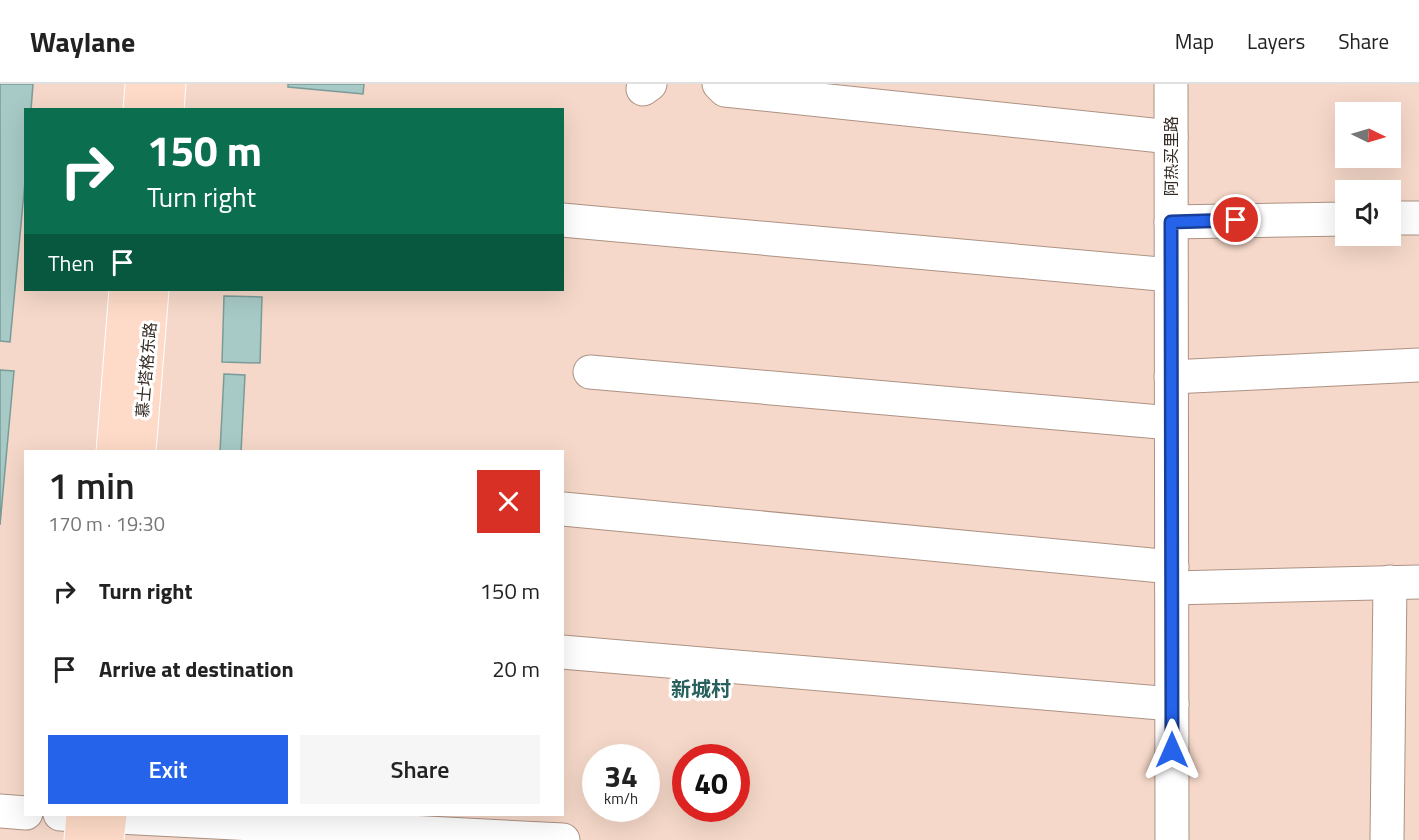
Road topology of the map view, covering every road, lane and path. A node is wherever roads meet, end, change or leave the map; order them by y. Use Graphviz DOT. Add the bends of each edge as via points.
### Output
graph roads {
  1 [pos="142,84"];
  2 [pos="169,84"];
  3 [pos="720,84"];
  4 [pos="1171,84"];
  5 [pos="140,108"];
  6 [pos="167,108"];
  7 [pos="1171,137"];
  8 [pos="1401,218"];
  9 [pos="1419,218"];
  10 [pos="1335,219"];
  11 [pos="564,220"];
  12 [pos="1171,222"];
  13 [pos="1171,275"];
  14 [pos="126,291"];
  15 [pos="152,291"];
  16 [pos="1419,365"];
  17 [pos="590,372"];
  18 [pos="1171,377"];
  19 [pos="1171,423"];
  20 [pos="113,450"];
  21 [pos="139,450"];
  22 [pos="564,509"];
  23 [pos="1172,578"];
  24 [pos="1404,582"];
  25 [pos="564,652"];
  26 [pos="1172,705"];
  27 [pos="0,811"];
  28 [pos="24,813"];
  29 [pos="90,822"];
  30 [pos="490,838"];
  31 [pos="563,840"];
  32 [pos="1172,840"];
  33 [pos="1388,840"];
  1 -- 5 [label="main road"];
  2 -- 6 [label="main road"];
  3 -- 7 [label="street" via="724,90"];
  4 -- 7 [label="street, 阿热买里路"];
  7 -- 12 [label="street, 阿热买里路"];
  8 -- 9 [label="street"];
  10 -- 12 [label="street"];
  11 -- 13 [label="street"];
  12 -- 13 [label="street, 阿热买里路"];
  13 -- 18 [label="street, 阿热买里路"];
  14 -- 20 [label="main road, 慕士塔格东路"];
  15 -- 21 [label="main road, 慕士塔格东路"];
  16 -- 18 [label="street"];
  17 -- 19 [label="street"];
  18 -- 19 [label="street, 阿热买里路"];
  19 -- 23 [label="street, 阿热买里路"];
  22 -- 23 [label="street"];
  23 -- 24 [label="street"];
  23 -- 26 [label="street, 阿热买里路"];
  24 -- 33 [label="street"];
  25 -- 26 [label="street"];
  26 -- 32 [label="street, 阿热买里路"];
  27 -- 28 [label="street"];
  29 -- 30 [label="street"];
  30 -- 31 [label="street"];
}
